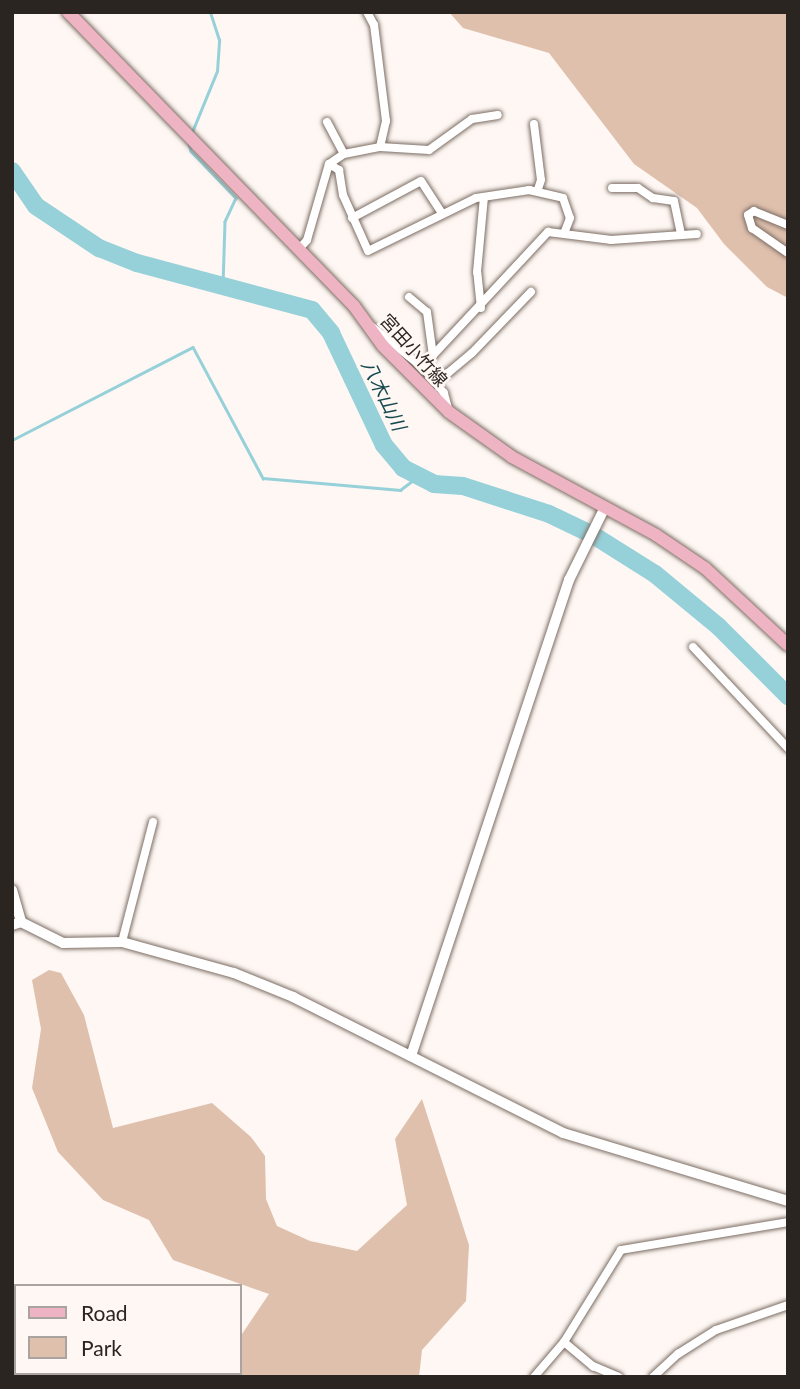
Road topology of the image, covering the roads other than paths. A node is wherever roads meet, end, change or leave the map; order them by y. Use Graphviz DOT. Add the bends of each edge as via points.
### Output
graph roads {
  1 [pos="68,12"];
  2 [pos="367,12"];
  3 [pos="498,115"];
  4 [pos="327,122"];
  5 [pos="534,124"];
  6 [pos="380,147"];
  7 [pos="344,154"];
  8 [pos="329,164"];
  9 [pos="612,188"];
  10 [pos="538,189"];
  11 [pos="484,197"];
  12 [pos="442,213"];
  13 [pos="352,218"];
  14 [pos="788,225"];
  15 [pos="564,234"];
  16 [pos="681,234"];
  17 [pos="697,234"];
  18 [pos="299,249"];
  19 [pos="788,253"];
  20 [pos="531,292"];
  21 [pos="409,297"];
  22 [pos="481,308"];
  23 [pos="365,322"];
  24 [pos="433,356"];
  25 [pos="422,367"];
  26 [pos="432,379"];
  27 [pos="449,412"];
  28 [pos="605,507"];
  29 [pos="788,645"];
  30 [pos="694,647"];
  31 [pos="788,748"];
  32 [pos="153,822"];
  33 [pos="12,890"];
  34 [pos="17,923"];
  35 [pos="122,942"];
  36 [pos="411,1056"];
  37 [pos="788,1201"];
  38 [pos="788,1222"];
  39 [pos="788,1305"];
  40 [pos="564,1342"];
  41 [pos="534,1377"];
  42 [pos="619,1377"];
  43 [pos="653,1377"];
  1 -- 18 [label="main road, 宮田小竹線"];
  2 -- 6 [label="street" via="374,25 385,109"];
  3 -- 6 [label="street" via="472,119 429,150"];
  4 -- 7 [label="street"];
  5 -- 10 [label="street" via="541,180"];
  6 -- 7 [label="street"];
  7 -- 8 [label="street"];
  8 -- 13 [label="street" via="339,170"];
  8 -- 18 [label="street" via="307,240"];
  9 -- 16 [label="street" via="638,188 653,198 674,201"];
  10 -- 11 [label="street"];
  10 -- 15 [label="street" via="563,198 570,218"];
  11 -- 12 [label="street"];
  11 -- 22 [label="street" via="477,272"];
  12 -- 13 [label="street" via="421,181"];
  12 -- 13 [label="street" via="368,251"];
  14 -- 19 [label="street" via="754,211 748,215 751,228"];
  15 -- 16 [label="street" via="611,240"];
  15 -- 22 [label="street" via="548,232"];
  16 -- 17 [label="street"];
  18 -- 23 [label="main road, 宮田小竹線"];
  20 -- 26 [label="street" via="472,353 448,373"];
  21 -- 24 [label="street" via="427,312"];
  22 -- 24 [label="street"];
  23 -- 25 [label="street"];
  23 -- 27 [label="main road, 宮田小竹線" via="417,383"];
  24 -- 25 [label="street"];
  25 -- 26 [label="street"];
  26 -- 27 [label="street" via="444,393"];
  27 -- 28 [label="main road, 宮田小竹線" via="512,457"];
  28 -- 29 [label="main road, 宮田小竹線" via="705,568"];
  28 -- 36 [label="street" via="569,580"];
  30 -- 31 [label="street"];
  32 -- 35 [label="street"];
  33 -- 34 [label="street"];
  34 -- 35 [label="street" via="63,943"];
  35 -- 36 [label="street" via="234,973"];
  36 -- 37 [label="street" via="563,1133"];
  38 -- 40 [label="street" via="621,1250"];
  39 -- 43 [label="street" via="716,1330"];
  40 -- 41 [label="street"];
  40 -- 42 [label="street" via="593,1366"];
}
